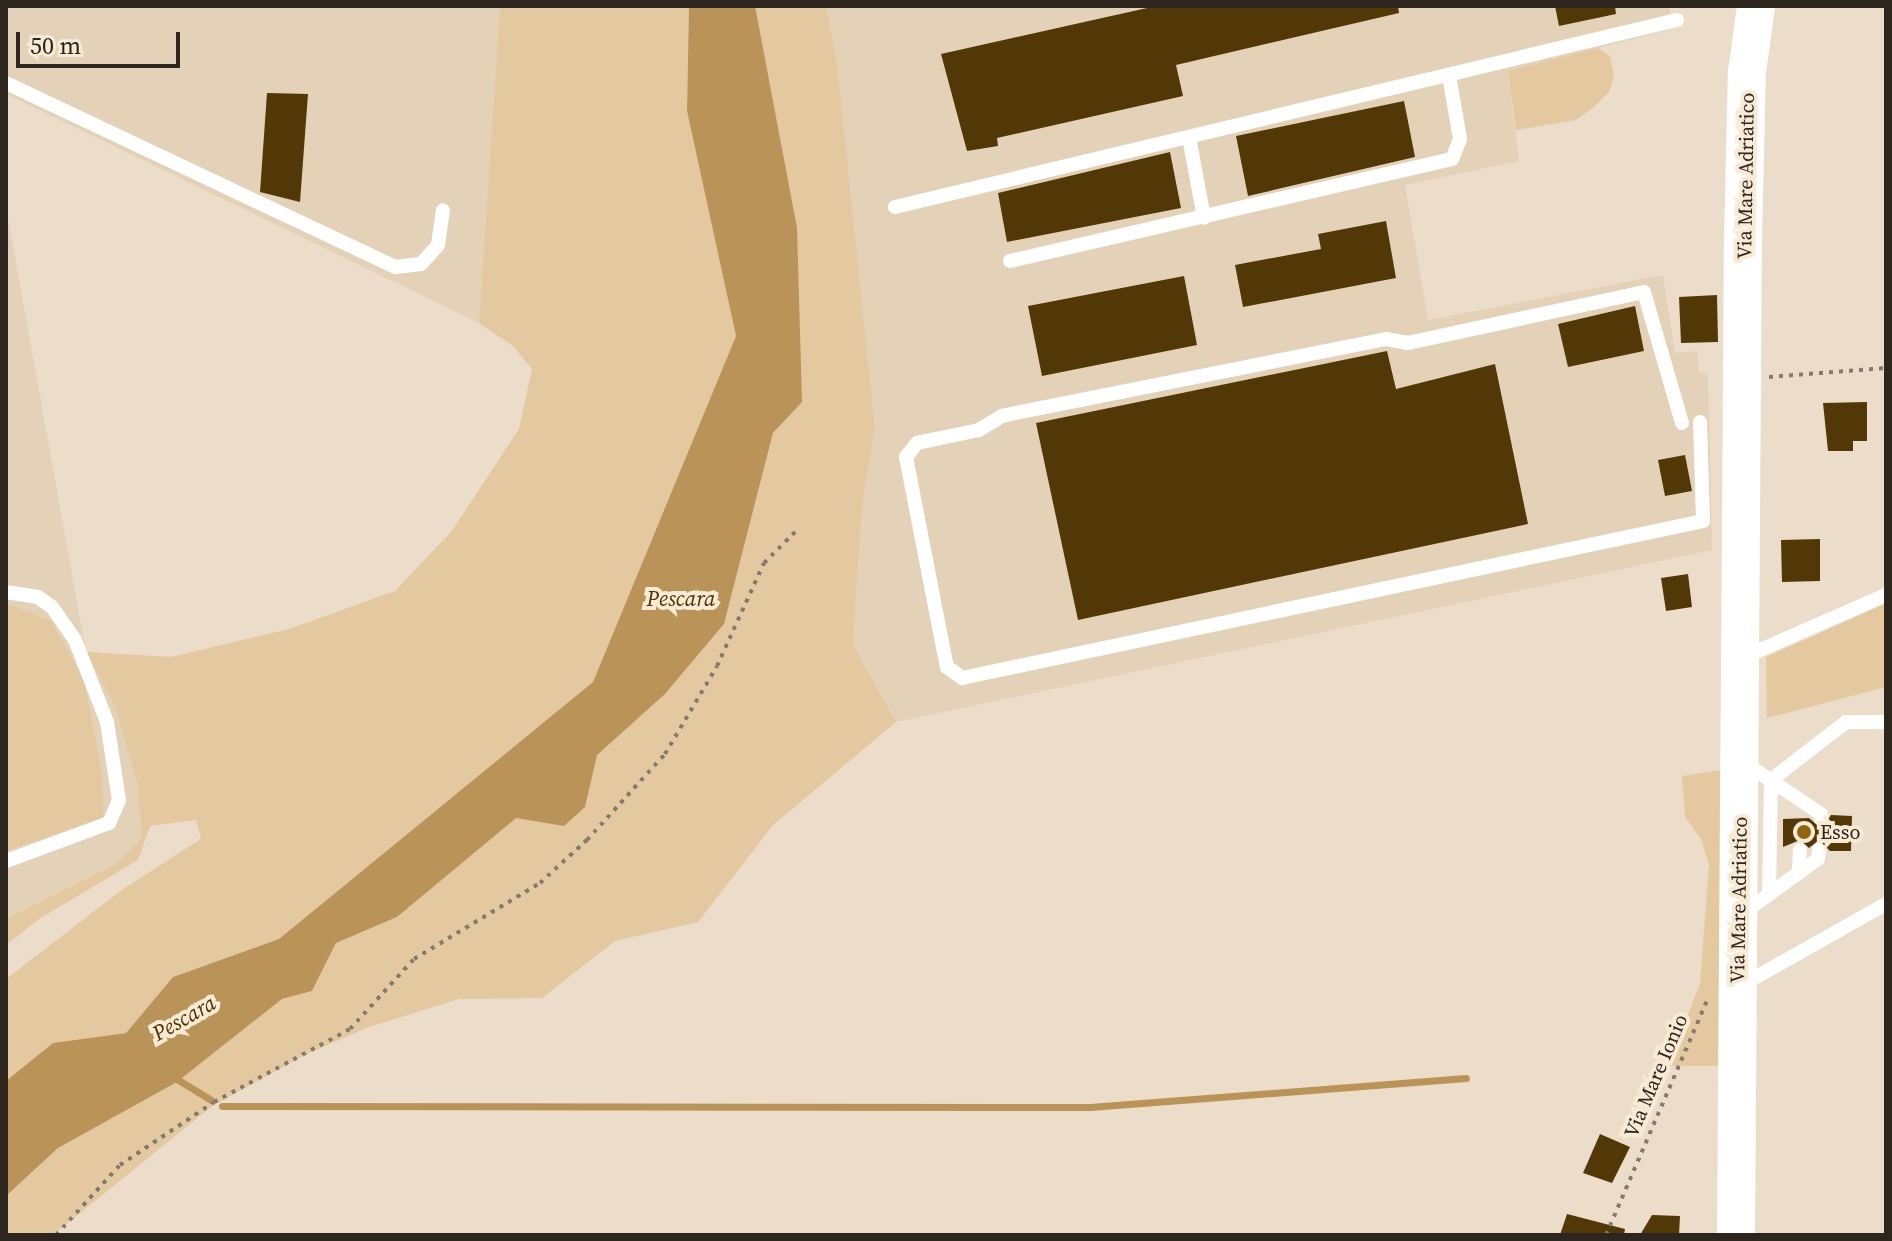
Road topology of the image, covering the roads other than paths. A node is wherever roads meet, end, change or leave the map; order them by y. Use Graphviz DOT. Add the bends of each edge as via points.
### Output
graph roads {
  1 [pos="1756,6"];
  2 [pos="1677,20"];
  3 [pos="1449,75"];
  4 [pos="6,83"];
  5 [pos="1189,137"];
  6 [pos="895,207"];
  7 [pos="443,210"];
  8 [pos="1204,218"];
  9 [pos="1010,261"];
  10 [pos="1725,420"];
  11 [pos="1682,423"];
  12 [pos="1731,504"];
  13 [pos="1703,521"];
  14 [pos="1745,564"];
  15 [pos="6,592"];
  16 [pos="1886,595"];
  17 [pos="1743,657"];
  18 [pos="1886,722"];
  19 [pos="1756,770"];
  20 [pos="1800,799"];
  21 [pos="1800,815"];
  22 [pos="1821,819"];
  23 [pos="1800,850"];
  24 [pos="1819,850"];
  25 [pos="6,861"];
  26 [pos="1799,873"];
  27 [pos="1886,904"];
  28 [pos="1754,905"];
  29 [pos="1726,986"];
  30 [pos="1736,1235"];
  1 -- 10 [label="main road, Via Mare Adriatico" via="1747,72 1744,362 1726,375"];
  2 -- 3 [label="lane"];
  3 -- 5 [label="lane"];
  3 -- 8 [label="lane" via="1460,139 1452,159"];
  4 -- 7 [label="lane" via="396,267 421,264 438,245"];
  5 -- 6 [label="lane"];
  5 -- 8 [label="lane"];
  8 -- 9 [label="lane"];
  10 -- 12 [label="main road, Via Mare Adriatico"];
  10 -- 13 [label="lane"];
  10 -- 14 [label="main road, Via Mare Adriatico" via="1727,516"];
  11 -- 13 [label="lane" via="1644,292 1408,343 1386,339 1016,413 979,430 917,443 906,457 947,667 962,678"];
  12 -- 13 [label="lane"];
  12 -- 14 [label="main road, Via Mare Adriatico"];
  14 -- 17 [label="main road, Via Mare Adriatico"];
  15 -- 25 [label="lane" via="38,597 52,607 75,640 107,722 119,800 109,823"];
  16 -- 17 [label="lane"];
  17 -- 19 [label="main road, Via Mare Adriatico"];
  18 -- 19 [label="lane" via="1846,722"];
  19 -- 20 [label="lane"];
  19 -- 28 [label="main road, Via Mare Adriatico"];
  20 -- 21 [label="lane"];
  20 -- 22 [label="lane"];
  23 -- 26 [label="lane"];
  24 -- 26 [label="lane" via="1818,859"];
  26 -- 28 [label="lane"];
  27 -- 29 [label="lane"];
  28 -- 29 [label="main road, Via Mare Adriatico"];
  29 -- 30 [label="main road, Via Mare Adriatico"];
}
